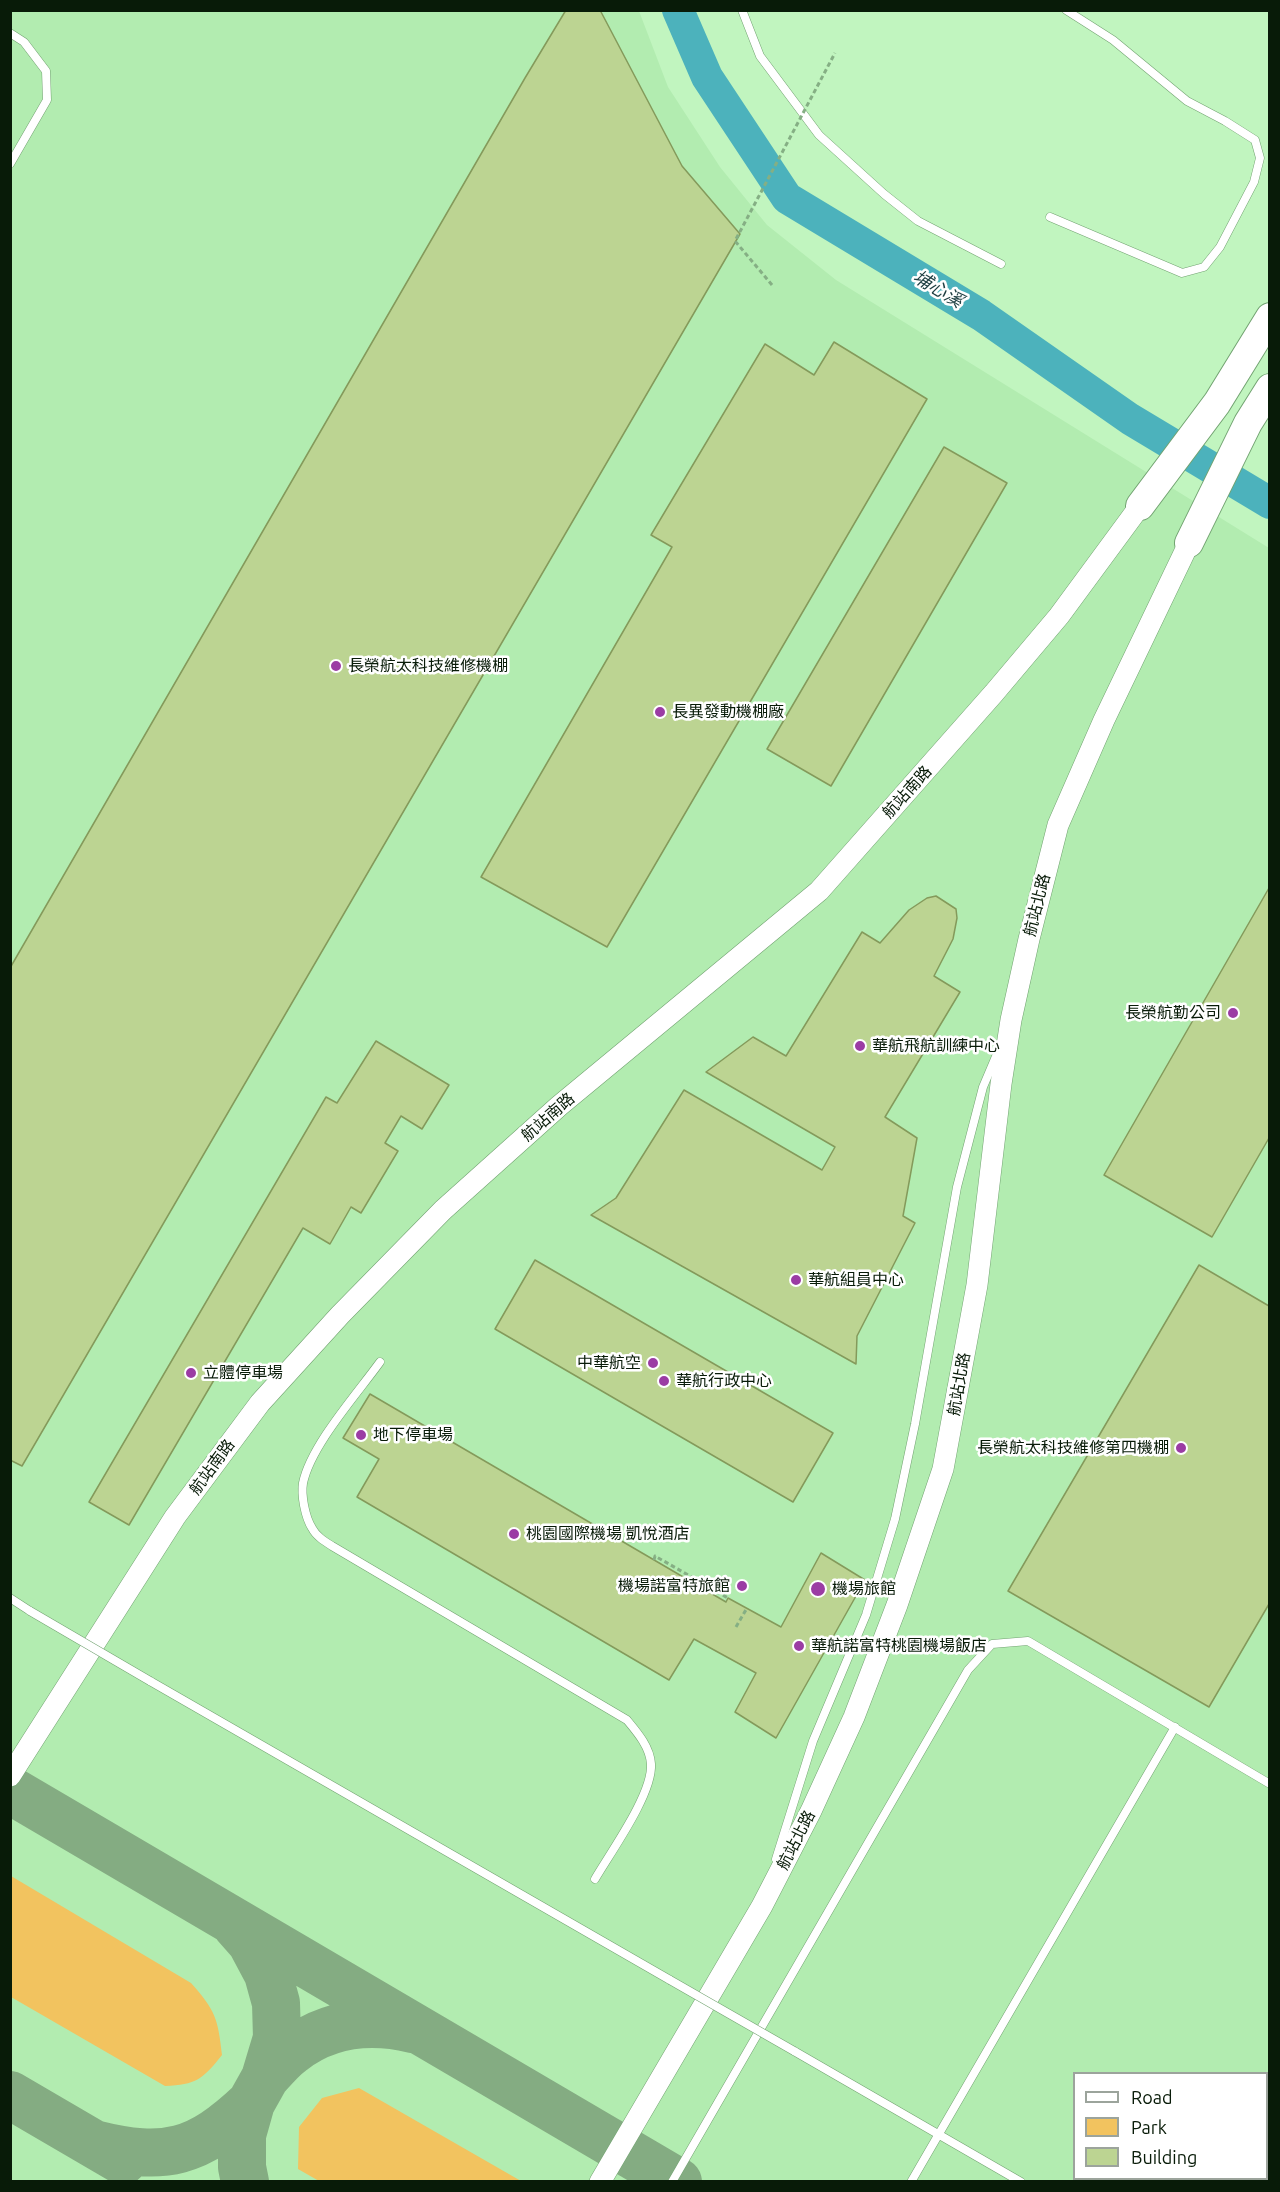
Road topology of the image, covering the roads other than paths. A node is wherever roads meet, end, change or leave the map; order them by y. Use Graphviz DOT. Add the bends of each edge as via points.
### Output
graph roads {
  1 [pos="742,10"];
  2 [pos="1066,10"];
  3 [pos="10,33"];
  4 [pos="10,164"];
  5 [pos="1050,217"];
  6 [pos="1001,264"];
  7 [pos="1269,317"];
  8 [pos="1269,388"];
  9 [pos="1140,506"];
  10 [pos="1189,543"];
  11 [pos="1011,1020"];
  12 [pos="380,1362"];
  13 [pos="10,1598"];
  14 [pos="1175,1727"];
  15 [pos="10,1776"];
  16 [pos="1269,1784"];
  17 [pos="594,1879"];
  18 [pos="762,1906"];
  19 [pos="938,2134"];
  20 [pos="600,2181"];
  21 [pos="672,2181"];
  22 [pos="910,2181"];
  23 [pos="1021,2181"];
  1 -- 6 [label="lane" via="760,56 819,135 918,221"];
  2 -- 5 [label="lane" via="1113,40 1187,101 1255,140 1260,158 1254,182 1220,247 1204,267 1182,273"];
  3 -- 4 [label="lane" via="24,42 46,71 47,100"];
  7 -- 9 [label="highway" via="1216,403"];
  8 -- 10 [label="highway"];
  9 -- 15 [label="street, 航站南路" via="1059,616 819,891 559,1106 443,1210 260,1403 175,1517"];
  10 -- 11 [label="street, 航站北路" via="1058,825"];
  11 -- 18 [label="lane" via="983,1087 957,1187 895,1519 866,1615 813,1741"];
  11 -- 18 [label="street, 航站北路" via="976,1285 944,1469 854,1717"];
  12 -- 17 [label="lane" via="310,1463 303,1484 311,1527 332,1546 627,1720 643,1740 651,1764 641,1803"];
  13 -- 19 [label="lane, bridge"];
  14 -- 16 [label="lane"];
  14 -- 19 [label="lane"];
  14 -- 21 [label="lane" via="1028,1641 992,1644 968,1670"];
  18 -- 20 [label="street, 航站北路"];
  19 -- 22 [label="lane"];
  19 -- 23 [label="lane"];
}
